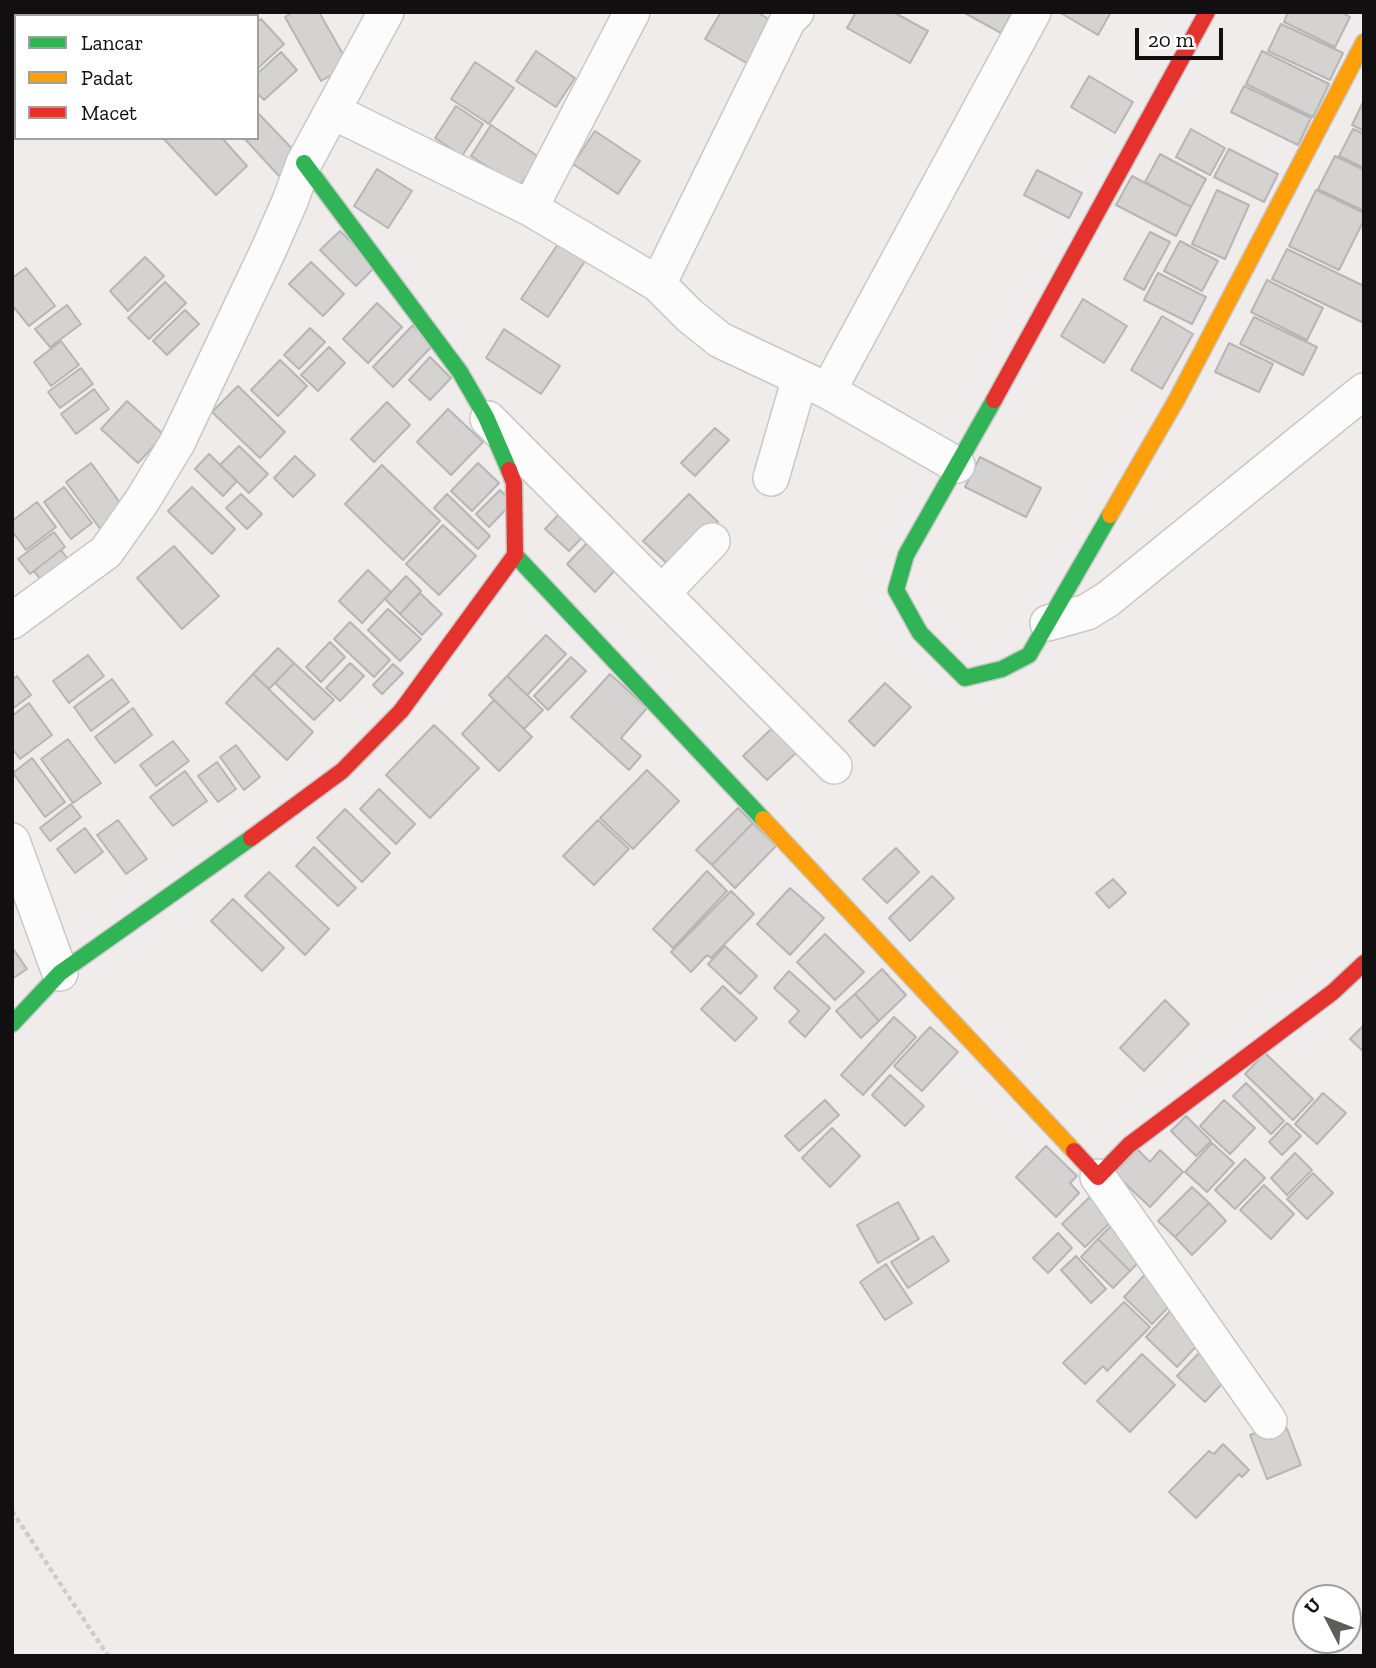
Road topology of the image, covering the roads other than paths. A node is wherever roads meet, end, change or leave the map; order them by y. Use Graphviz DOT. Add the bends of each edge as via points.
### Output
graph roads {
  1 [pos="386,12"];
  2 [pos="632,12"];
  3 [pos="796,12"];
  4 [pos="1033,12"];
  5 [pos="1207,12"];
  6 [pos="1364,41"];
  7 [pos="332,111"];
  8 [pos="304,163"];
  9 [pos="530,208"];
  10 [pos="658,284"];
  11 [pos="814,385"];
  12 [pos="1364,391"];
  13 [pos="486,417"];
  14 [pos="957,465"];
  15 [pos="771,478"];
  16 [pos="712,541"];
  17 [pos="515,555"];
  18 [pos="662,593"];
  19 [pos="12,621"];
  20 [pos="1048,622"];
  21 [pos="834,766"];
  22 [pos="12,841"];
  23 [pos="1364,963"];
  24 [pos="60,973"];
  25 [pos="12,1024"];
  26 [pos="1098,1177"];
  27 [pos="1269,1421"];
  1 -- 7 [label="street"];
  2 -- 9 [label="street"];
  3 -- 10 [label="street" via="788,20"];
  4 -- 11 [label="street"];
  5 -- 14 [label="street"];
  6 -- 20 [label="street" via="1177,400"];
  7 -- 8 [label="street"];
  7 -- 9 [label="street"];
  8 -- 13 [label="street" via="460,372"];
  8 -- 19 [label="street" via="268,251 177,443 142,500 106,552"];
  9 -- 10 [label="street"];
  10 -- 11 [label="street" via="720,340"];
  11 -- 14 [label="street"];
  11 -- 15 [label="street"];
  12 -- 20 [label="street" via="1108,599 1087,612"];
  13 -- 17 [label="street" via="514,484"];
  13 -- 18 [label="street"];
  14 -- 20 [label="street" via="905,555 896,590 920,633 965,678 1002,669 1029,655"];
  16 -- 18 [label="street"];
  17 -- 24 [label="street" via="401,710 342,771"];
  17 -- 26 [label="street"];
  18 -- 21 [label="street"];
  22 -- 24 [label="street"];
  23 -- 26 [label="street" via="1333,992 1129,1145"];
  24 -- 25 [label="street"];
  26 -- 27 [label="street"];
}
